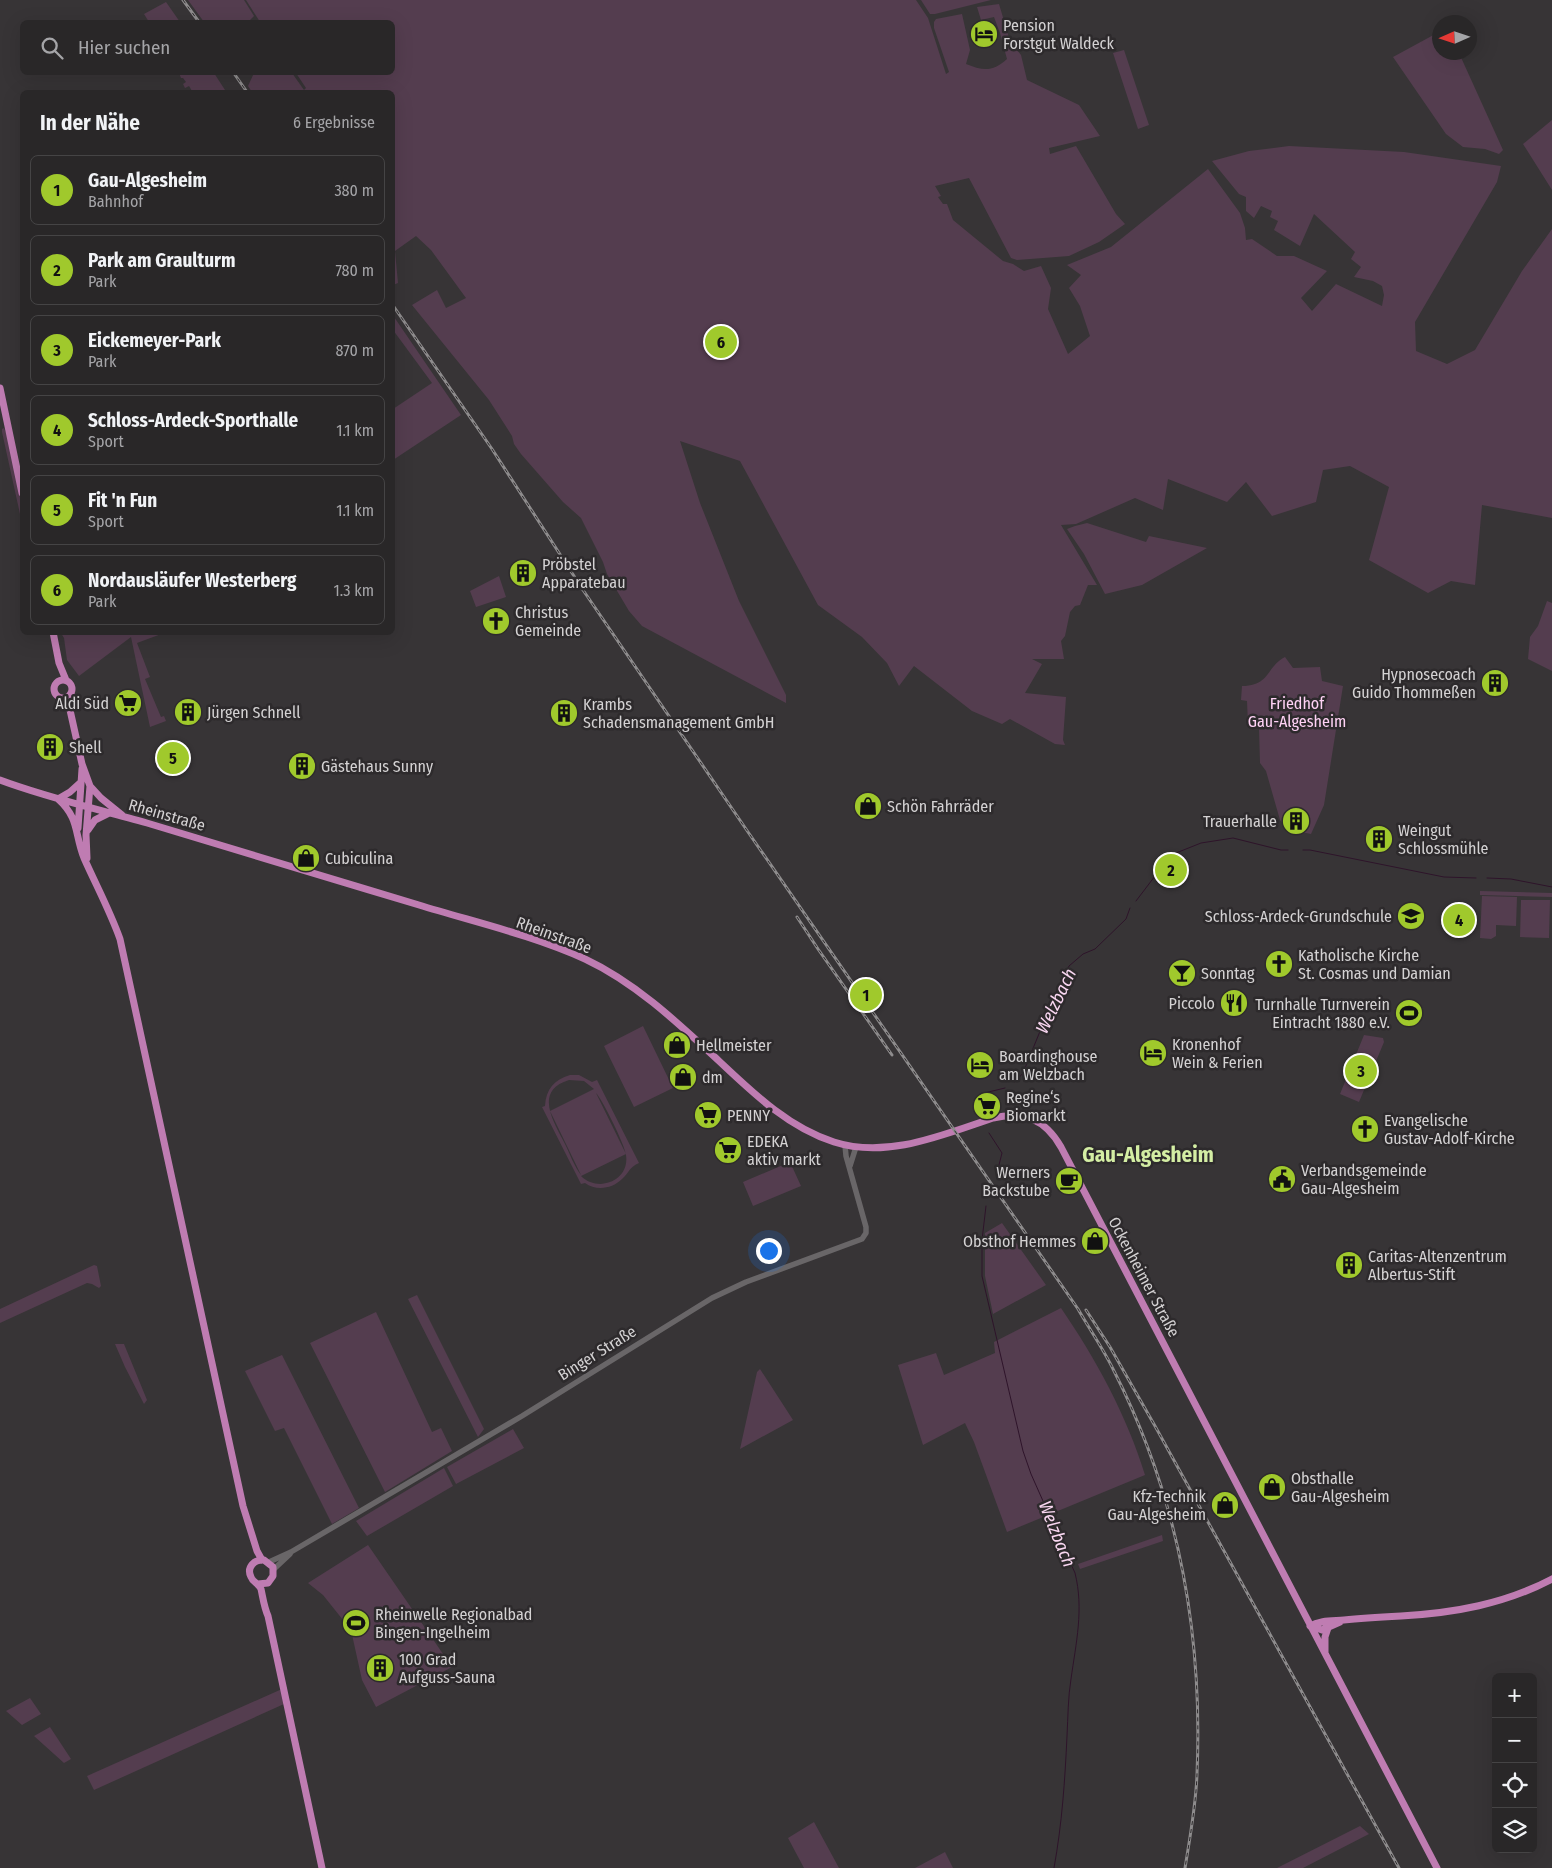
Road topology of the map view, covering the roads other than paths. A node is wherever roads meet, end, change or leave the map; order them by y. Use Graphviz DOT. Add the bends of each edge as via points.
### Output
graph roads {
  1 [pos="0,388"];
  2 [pos="20,483"];
  3 [pos="54,635"];
  4 [pos="62,681"];
  5 [pos="70,695"];
  6 [pos="62,698"];
  7 [pos="70,710"];
  8 [pos="82,764"];
  9 [pos="1,781"];
  10 [pos="81,782"];
  11 [pos="90,786"];
  12 [pos="58,799"];
  13 [pos="80,805"];
  14 [pos="89,807"];
  15 [pos="109,813"];
  16 [pos="127,818"];
  17 [pos="78,831"];
  18 [pos="86,835"];
  19 [pos="90,871"];
  20 [pos="964,1127"];
  21 [pos="845,1145"];
  22 [pos="856,1147"];
  23 [pos="850,1167"];
  24 [pos="258,1561"];
  25 [pos="271,1566"];
  26 [pos="1552,1579"];
  27 [pos="262,1584"];
  28 [pos="1345,1620"];
  29 [pos="1310,1626"];
  30 [pos="1328,1628"];
  31 [pos="1325,1655"];
  32 [pos="322,1868"];
  33 [pos="1437,1868"];
  1 -- 2 [label="main road"];
  3 -- 4 [label="main road"];
  4 -- 5 [label="main road" via="72,686"];
  4 -- 6 [label="main road" via="54,690"];
  5 -- 6 [label="main road"];
  5 -- 7 [label="main road"];
  6 -- 7 [label="main road"];
  7 -- 8 [label="main road"];
  8 -- 10 [label="main road"];
  8 -- 11 [label="main road"];
  9 -- 12 [label="main road, Rheinstraße"];
  10 -- 12 [label="main road"];
  10 -- 13 [label="main road"];
  11 -- 14 [label="main road"];
  11 -- 16 [label="main road"];
  12 -- 13 [label="main road, Rheinstraße"];
  12 -- 17 [label="main road" via="71,814"];
  13 -- 14 [label="main road, Rheinstraße"];
  13 -- 17 [label="main road"];
  14 -- 15 [label="main road, Rheinstraße"];
  14 -- 18 [label="main road"];
  15 -- 16 [label="main road, Rheinstraße"];
  15 -- 18 [label="main road" via="96,818"];
  16 -- 21 [label="main road, Rheinstraße" via="518,935 582,958 638,990 786,1118 811,1133"];
  17 -- 19 [label="main road"];
  18 -- 19 [label="main road"];
  19 -- 24 [label="main road" via="120,939"];
  20 -- 22 [label="main road, Rheinstraße" via="890,1147"];
  20 -- 29 [label="main road, Ockenheimer Straße" via="998,1116 1020,1116 1037,1121 1056,1139"];
  21 -- 22 [label="main road, Rheinstraße"];
  21 -- 23 [label="street, Binger Straße"];
  22 -- 23 [label="street"];
  23 -- 25 [label="street, Binger Straße" via="866,1227 862,1239 712,1298"];
  24 -- 25 [label="main road"];
  24 -- 27 [label="main road" via="250,1569 250,1575 253,1581"];
  25 -- 27 [label="main road" via="272,1578"];
  26 -- 28 [label="main road" via="1515,1596 1471,1608 1438,1614"];
  27 -- 32 [label="main road"];
  28 -- 29 [label="main road"];
  28 -- 30 [label="main road"];
  29 -- 30 [label="main road" via="1320,1630"];
  29 -- 31 [label="main road, Ockenheimer Straße"];
  30 -- 31 [label="main road"];
  31 -- 33 [label="main road, Ockenheimer Straße"];
}
